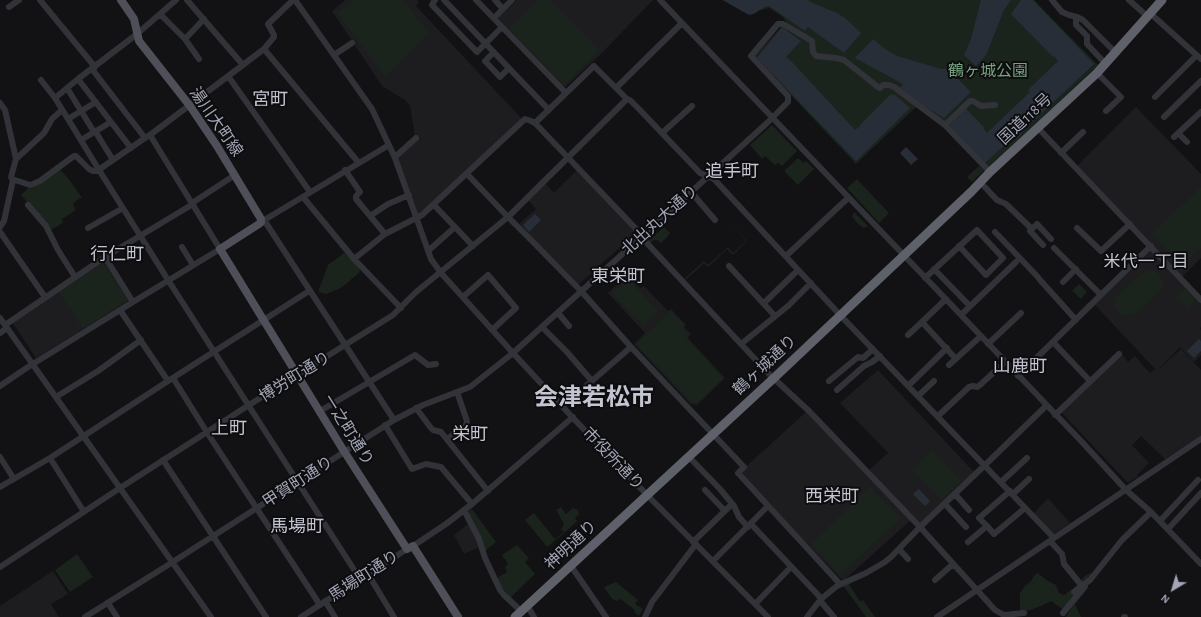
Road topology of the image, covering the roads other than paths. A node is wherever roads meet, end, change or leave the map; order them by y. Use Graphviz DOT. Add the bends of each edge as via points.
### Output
graph roads {
  1 [pos="19,0"];
  2 [pos="40,0"];
  3 [pos="121,0"];
  4 [pos="176,0"];
  5 [pos="187,0"];
  6 [pos="294,0"];
  7 [pos="435,0"];
  8 [pos="444,0"];
  9 [pos="476,0"];
  10 [pos="495,0"];
  11 [pos="512,0"];
  12 [pos="660,0"];
  13 [pos="1052,0"];
  14 [pos="1129,0"];
  15 [pos="1162,0"];
  16 [pos="9,7"];
  17 [pos="503,9"];
  18 [pos="161,15"];
  19 [pos="1149,15"];
  20 [pos="1076,17"];
  21 [pos="494,18"];
  22 [pos="204,19"];
  23 [pos="682,23"];
  24 [pos="502,28"];
  25 [pos="137,34"];
  26 [pos="185,38"];
  27 [pos="352,43"];
  28 [pos="486,43"];
  29 [pos="264,49"];
  30 [pos="494,52"];
  31 [pos="1116,53"];
  32 [pos="334,55"];
  33 [pos="1199,57"];
  34 [pos="199,59"];
  35 [pos="1102,60"];
  36 [pos="243,65"];
  37 [pos="93,68"];
  38 [pos="509,68"];
  39 [pos="1097,73"];
  40 [pos="228,76"];
  41 [pos="78,79"];
  42 [pos="41,80"];
  43 [pos="1201,82"];
  44 [pos="67,88"];
  45 [pos="616,88"];
  46 [pos="566,93"];
  47 [pos="1155,97"];
  48 [pos="56,98"];
  49 [pos="627,99"];
  50 [pos="96,102"];
  51 [pos="0,104"];
  52 [pos="995,105"];
  53 [pos="190,106"];
  54 [pos="692,106"];
  55 [pos="62,110"];
  56 [pos="549,110"];
  57 [pos="81,111"];
  58 [pos="1106,111"];
  59 [pos="1201,112"];
  60 [pos="1164,117"];
  61 [pos="772,118"];
  62 [pos="68,119"];
  63 [pos="111,122"];
  64 [pos="535,123"];
  65 [pos="945,125"];
  66 [pos="1038,128"];
  67 [pos="95,132"];
  68 [pos="1083,132"];
  69 [pos="662,133"];
  70 [pos="147,137"];
  71 [pos="416,138"];
  72 [pos="81,140"];
  73 [pos="1187,142"];
  74 [pos="389,145"];
  75 [pos="131,148"];
  76 [pos="1061,153"];
  77 [pos="395,157"];
  78 [pos="567,158"];
  79 [pos="16,159"];
  80 [pos="113,160"];
  81 [pos="358,162"];
  82 [pos="99,170"];
  83 [pos="345,170"];
  84 [pos="990,172"];
  85 [pos="467,174"];
  86 [pos="236,175"];
  87 [pos="708,176"];
  88 [pos="12,179"];
  89 [pos="980,182"];
  90 [pos="310,192"];
  91 [pos="691,192"];
  92 [pos="409,195"];
  93 [pos="302,197"];
  94 [pos="848,198"];
  95 [pos="192,204"];
  96 [pos="28,205"];
  97 [pos="434,205"];
  98 [pos="123,208"];
  99 [pos="370,216"];
  100 [pos="508,217"];
  101 [pos="417,218"];
  102 [pos="716,220"];
  103 [pos="261,222"];
  104 [pos="1130,224"];
  105 [pos="0,227"];
  106 [pos="88,228"];
  107 [pos="455,228"];
  108 [pos="1077,228"];
  109 [pos="1032,229"];
  110 [pos="0,232"];
  111 [pos="996,232"];
  112 [pos="385,234"];
  113 [pos="140,235"];
  114 [pos="641,238"];
  115 [pos="1051,239"];
  116 [pos="1044,245"];
  117 [pos="472,246"];
  118 [pos="959,246"];
  119 [pos="1151,246"];
  120 [pos="182,247"];
  121 [pos="1054,248"];
  122 [pos="220,249"];
  123 [pos="428,251"];
  124 [pos="904,255"];
  125 [pos="786,256"];
  126 [pos="105,257"];
  127 [pos="354,258"];
  128 [pos="1016,262"];
  129 [pos="193,265"];
  130 [pos="729,266"];
  131 [pos="934,269"];
  132 [pos="1076,269"];
  133 [pos="798,270"];
  134 [pos="441,273"];
  135 [pos="75,277"];
  136 [pos="925,278"];
  137 [pos="168,280"];
  138 [pos="1063,282"];
  139 [pos="811,283"];
  140 [pos="310,291"];
  141 [pos="581,291"];
  142 [pos="1101,295"];
  143 [pos="45,297"];
  144 [pos="463,297"];
  145 [pos="946,299"];
  146 [pos="1201,300"];
  147 [pos="132,302"];
  148 [pos="967,302"];
  149 [pos="764,303"];
  150 [pos="401,308"];
  151 [pos="120,310"];
  152 [pos="558,313"];
  153 [pos="1021,313"];
  154 [pos="840,315"];
  155 [pos="961,315"];
  156 [pos="775,316"];
  157 [pos="0,318"];
  158 [pos="263,320"];
  159 [pos="1076,320"];
  160 [pos="922,322"];
  161 [pos="569,326"];
  162 [pos="6,327"];
  163 [pos="542,327"];
  164 [pos="492,330"];
  165 [pos="0,333"];
  166 [pos="908,335"];
  167 [pos="981,336"];
  168 [pos="141,340"];
  169 [pos="1053,342"];
  170 [pos="741,344"];
  171 [pos="988,344"];
  172 [pos="345,346"];
  173 [pos="631,347"];
  174 [pos="947,348"];
  175 [pos="873,349"];
  176 [pos="215,352"];
  177 [pos="513,353"];
  178 [pos="1118,354"];
  179 [pos="880,356"];
  180 [pos="956,358"];
  181 [pos="1005,362"];
  182 [pos="32,364"];
  183 [pos="436,364"];
  184 [pos="949,365"];
  185 [pos="298,375"];
  186 [pos="1018,376"];
  187 [pos="774,378"];
  188 [pos="171,379"];
  189 [pos="369,381"];
  190 [pos="592,381"];
  191 [pos="830,381"];
  192 [pos="1090,381"];
  193 [pos="934,382"];
  194 [pos="0,386"];
  195 [pos="908,386"];
  196 [pos="838,390"];
  197 [pos="457,392"];
  198 [pos="918,396"];
  199 [pos="56,397"];
  200 [pos="249,405"];
  201 [pos="563,406"];
  202 [pos="1046,406"];
  203 [pos="416,408"];
  204 [pos="320,411"];
  205 [pos="1055,415"];
  206 [pos="938,416"];
  207 [pos="573,417"];
  208 [pos="394,420"];
  209 [pos="385,426"];
  210 [pos="207,432"];
  211 [pos="713,434"];
  212 [pos="84,436"];
  213 [pos="447,439"];
  214 [pos="1201,439"];
  215 [pos="344,452"];
  216 [pos="688,456"];
  217 [pos="0,457"];
  218 [pos="50,458"];
  219 [pos="1027,458"];
  220 [pos="163,460"];
  221 [pos="985,465"];
  222 [pos="14,479"];
  223 [pos="1029,479"];
  224 [pos="1198,480"];
  225 [pos="298,482"];
  226 [pos="1001,482"];
  227 [pos="0,487"];
  228 [pos="120,488"];
  229 [pos="720,489"];
  230 [pos="705,490"];
  231 [pos="1126,490"];
  232 [pos="488,491"];
  233 [pos="1011,493"];
  234 [pos="955,494"];
  235 [pos="1201,494"];
  236 [pos="647,495"];
  237 [pos="711,497"];
  238 [pos="472,504"];
  239 [pos="732,504"];
  240 [pos="944,504"];
  241 [pos="768,506"];
  242 [pos="256,508"];
  243 [pos="1025,508"];
  244 [pos="464,510"];
  245 [pos="969,510"];
  246 [pos="725,511"];
  247 [pos="84,512"];
  248 [pos="1151,512"];
  249 [pos="1160,521"];
  250 [pos="749,525"];
  251 [pos="987,526"];
  252 [pos="920,527"];
  253 [pos="966,527"];
  254 [pos="1168,529"];
  255 [pos="212,536"];
  256 [pos="1052,540"];
  257 [pos="968,542"];
  258 [pos="694,543"];
  259 [pos="410,547"];
  260 [pos="898,549"];
  261 [pos="908,559"];
  262 [pos="713,561"];
  263 [pos="172,562"];
  264 [pos="953,564"];
  265 [pos="1201,564"];
  266 [pos="571,566"];
  267 [pos="0,567"];
  268 [pos="791,567"];
  269 [pos="368,574"];
  270 [pos="360,578"];
  271 [pos="935,580"];
  272 [pos="1090,580"];
  273 [pos="840,584"];
  274 [pos="1082,586"];
  275 [pos="977,591"];
  276 [pos="1074,592"];
  277 [pos="821,599"];
  278 [pos="108,603"];
  279 [pos="323,603"];
  280 [pos="755,604"];
  281 [pos="521,611"];
  282 [pos="1024,613"];
  283 [pos="1063,613"];
  284 [pos="209,616"];
  285 [pos="941,616"];
  286 [pos="85,617"];
  287 [pos="117,617"];
  288 [pos="266,617"];
  289 [pos="301,617"];
  290 [pos="335,617"];
  291 [pos="394,617"];
  292 [pos="458,617"];
  293 [pos="534,617"];
  294 [pos="606,617"];
  295 [pos="645,617"];
  296 [pos="768,617"];
  297 [pos="807,617"];
  298 [pos="834,617"];
  1 -- 16 [label="street"];
  2 -- 37 [label="street"];
  3 -- 25 [label="main road, 湯川大町線" via="133,16"];
  4 -- 18 [label="street"];
  5 -- 22 [label="street"];
  6 -- 29 [label="street" via="268,24 274,37"];
  6 -- 32 [label="street, 市役所通り"];
  7 -- 28 [label="street" via="432,5 477,52"];
  8 -- 28 [label="street"];
  9 -- 21 [label="street"];
  10 -- 17 [label="street"];
  11 -- 17 [label="street"];
  12 -- 23 [label="street"];
  13 -- 20 [label="street" via="1062,12"];
  14 -- 19 [label="street"];
  15 -- 19 [label="highway, 国道118号"];
  17 -- 21 [label="street"];
  18 -- 25 [label="street"];
  18 -- 26 [label="street"];
  19 -- 31 [label="highway, 国道118号"];
  19 -- 33 [label="street"];
  20 -- 31 [label="street" via="1083,20"];
  20 -- 35 [label="street" via="1076,25 1087,36 1088,44"];
  21 -- 24 [label="street"];
  22 -- 26 [label="street"];
  22 -- 36 [label="street"];
  23 -- 45 [label="street"];
  23 -- 61 [label="street"];
  24 -- 28 [label="street"];
  24 -- 46 [label="street"];
  25 -- 37 [label="street"];
  25 -- 53 [label="main road, 湯川大町線" via="140,44"];
  26 -- 34 [label="street"];
  27 -- 32 [label="street"];
  28 -- 30 [label="street"];
  29 -- 36 [label="street"];
  29 -- 81 [label="street"];
  30 -- 38 [label="street"];
  30 -- 38 [label="street" via="485,61 500,77"];
  31 -- 39 [label="highway, 国道118号"];
  32 -- 74 [label="street, 市役所通り" via="372,109"];
  33 -- 47 [label="street"];
  36 -- 40 [label="street"];
  37 -- 41 [label="street"];
  37 -- 70 [label="street"];
  38 -- 56 [label="street"];
  39 -- 58 [label="street" via="1121,97"];
  39 -- 66 [label="highway, 国道118号"];
  40 -- 53 [label="street"];
  40 -- 90 [label="street"];
  41 -- 44 [label="street"];
  41 -- 50 [label="street"];
  42 -- 48 [label="street"];
  43 -- 60 [label="street"];
  44 -- 48 [label="street"];
  44 -- 57 [label="street"];
  45 -- 46 [label="street" via="594,66"];
  45 -- 49 [label="street"];
  46 -- 56 [label="street"];
  48 -- 55 [label="street"];
  49 -- 69 [label="street"];
  49 -- 78 [label="street, 博労町通り"];
  50 -- 57 [label="street"];
  50 -- 63 [label="street"];
  51 -- 79 [label="street" via="5,110"];
  52 -- 65 [label="street" via="981,106 970,101"];
  53 -- 70 [label="street"];
  53 -- 86 [label="main road, 湯川大町線"];
  54 -- 69 [label="street"];
  55 -- 62 [label="street"];
  55 -- 79 [label="street" via="52,119 44,133"];
  56 -- 64 [label="street"];
  57 -- 62 [label="street"];
  57 -- 67 [label="street"];
  59 -- 73 [label="street" via="1176,135"];
  61 -- 65 [label="street, 北出丸大通り" via="788,102 788,96 751,56 780,23 812,41 816,56 844,60 878,87 894,87"];
  61 -- 87 [label="street, 北出丸大通り"];
  61 -- 94 [label="street"];
  62 -- 72 [label="street"];
  63 -- 67 [label="street"];
  63 -- 75 [label="street"];
  64 -- 78 [label="street"];
  64 -- 85 [label="street" via="525,119"];
  65 -- 84 [label="street"];
  66 -- 76 [label="street"];
  66 -- 84 [label="highway, 国道118号"];
  67 -- 72 [label="street"];
  67 -- 80 [label="street"];
  68 -- 76 [label="street"];
  69 -- 87 [label="street" via="700,173"];
  70 -- 75 [label="street"];
  70 -- 95 [label="street"];
  71 -- 77 [label="street"];
  72 -- 82 [label="street"];
  74 -- 77 [label="street, 市役所通り"];
  74 -- 81 [label="street"];
  75 -- 80 [label="street"];
  76 -- 104 [label="street"];
  77 -- 92 [label="street, 市役所通り"];
  78 -- 100 [label="street, 博労町通り"];
  78 -- 114 [label="street" via="640,233"];
  79 -- 88 [label="street"];
  80 -- 82 [label="street"];
  81 -- 83 [label="street"];
  82 -- 88 [label="street" via="96,172 89,169 74,156 36,183 30,185"];
  82 -- 98 [label="street"];
  83 -- 90 [label="street"];
  83 -- 99 [label="street" via="360,192 356,199"];
  84 -- 89 [label="highway, 国道118号"];
  85 -- 97 [label="street"];
  85 -- 100 [label="street"];
  86 -- 95 [label="street"];
  86 -- 103 [label="main road, 湯川大町線"];
  87 -- 91 [label="street, 北出丸大通り"];
  87 -- 125 [label="street" via="714,179"];
  88 -- 105 [label="street" via="4,221"];
  89 -- 109 [label="street"];
  89 -- 124 [label="highway, 国道118号"];
  90 -- 93 [label="street"];
  91 -- 102 [label="street"];
  91 -- 114 [label="street, 北出丸大通り"];
  92 -- 99 [label="street" via="388,204"];
  92 -- 101 [label="street, 市役所通り"];
  93 -- 103 [label="street"];
  93 -- 127 [label="street"];
  94 -- 124 [label="street"];
  94 -- 125 [label="street"];
  95 -- 113 [label="street"];
  95 -- 122 [label="street"];
  96 -- 135 [label="street" via="46,226"];
  97 -- 101 [label="street"];
  97 -- 107 [label="street"];
  98 -- 106 [label="street"];
  98 -- 113 [label="street"];
  99 -- 112 [label="street"];
  100 -- 117 [label="street, 博労町通り"];
  100 -- 141 [label="street"];
  101 -- 112 [label="street"];
  101 -- 123 [label="street, 市役所通り"];
  103 -- 122 [label="main road"];
  103 -- 140 [label="street" via="266,224"];
  104 -- 108 [label="street" via="1101,251"];
  104 -- 119 [label="street"];
  107 -- 117 [label="street"];
  107 -- 123 [label="street"];
  109 -- 115 [label="street" via="1037,224"];
  109 -- 116 [label="street" via="1030,231"];
  110 -- 143 [label="street"];
  111 -- 159 [label="street"];
  112 -- 127 [label="street"];
  113 -- 126 [label="street"];
  113 -- 137 [label="street"];
  114 -- 141 [label="street, 北出丸大通り"];
  114 -- 170 [label="street"];
  117 -- 134 [label="street, 博労町通り"];
  118 -- 118 [label="street" via="977,230 1003,258 986,275"];
  118 -- 131 [label="street"];
  119 -- 142 [label="street"];
  119 -- 146 [label="street"];
  120 -- 129 [label="street"];
  121 -- 132 [label="street"];
  122 -- 129 [label="street"];
  122 -- 158 [label="main road, 一之町通り"];
  123 -- 134 [label="street, 市役所通り"];
  124 -- 136 [label="street"];
  124 -- 154 [label="highway, 鶴ヶ城通り"];
  125 -- 133 [label="street"];
  126 -- 135 [label="street"];
  126 -- 147 [label="street"];
  127 -- 150 [label="street"];
  128 -- 155 [label="street"];
  129 -- 137 [label="street"];
  130 -- 149 [label="street"];
  131 -- 136 [label="street"];
  131 -- 148 [label="street"];
  132 -- 138 [label="street"];
  132 -- 142 [label="street"];
  133 -- 139 [label="street"];
  133 -- 149 [label="street"];
  134 -- 144 [label="street, 市役所通り"];
  134 -- 150 [label="street, 博労町通り" via="416,292"];
  135 -- 143 [label="street"];
  136 -- 145 [label="street"];
  137 -- 147 [label="street"];
  137 -- 176 [label="street"];
  139 -- 154 [label="street"];
  139 -- 156 [label="street"];
  140 -- 158 [label="street"];
  140 -- 172 [label="street"];
  141 -- 152 [label="street, 北出丸大通り"];
  141 -- 173 [label="street"];
  142 -- 159 [label="street"];
  143 -- 162 [label="street"];
  144 -- 164 [label="street, 市役所通り"];
  144 -- 164 [label="street" via="488,275 516,308"];
  145 -- 155 [label="street"];
  145 -- 160 [label="street"];
  147 -- 151 [label="street"];
  149 -- 156 [label="street"];
  150 -- 172 [label="street, 博労町通り"];
  151 -- 168 [label="street"];
  151 -- 182 [label="street"];
  152 -- 161 [label="street"];
  152 -- 163 [label="street, 北出丸大通り"];
  153 -- 171 [label="street"];
  154 -- 175 [label="street"];
  154 -- 187 [label="highway, 鶴ヶ城通り"];
  155 -- 167 [label="street"];
  156 -- 170 [label="street"];
  157 -- 162 [label="street"];
  158 -- 176 [label="street"];
  158 -- 185 [label="main road, 一之町通り"];
  159 -- 169 [label="street"];
  160 -- 166 [label="street"];
  160 -- 174 [label="street"];
  162 -- 165 [label="street"];
  162 -- 182 [label="street"];
  163 -- 177 [label="street, 北出丸大通り"];
  163 -- 190 [label="street"];
  164 -- 177 [label="street, 市役所通り"];
  167 -- 171 [label="street"];
  167 -- 180 [label="street"];
  168 -- 188 [label="street"];
  168 -- 199 [label="street"];
  169 -- 186 [label="street"];
  169 -- 192 [label="street"];
  170 -- 187 [label="street"];
  171 -- 181 [label="street"];
  172 -- 185 [label="street, 博労町通り"];
  172 -- 189 [label="street"];
  173 -- 190 [label="street"];
  173 -- 211 [label="street"];
  174 -- 180 [label="street"];
  174 -- 195 [label="street"];
  175 -- 179 [label="street"];
  175 -- 191 [label="street" via="863,358 858,357"];
  176 -- 188 [label="street"];
  176 -- 200 [label="street"];
  177 -- 197 [label="street, 甲賀町通り" via="477,383"];
  177 -- 201 [label="street, 市役所通り"];
  178 -- 192 [label="street"];
  179 -- 195 [label="street"];
  179 -- 196 [label="street" via="864,366"];
  180 -- 184 [label="street"];
  181 -- 186 [label="street"];
  181 -- 206 [label="street" via="980,385 969,387"];
  182 -- 194 [label="street"];
  182 -- 199 [label="street"];
  183 -- 189 [label="street" via="428,365 415,355"];
  185 -- 200 [label="street, 博労町通り"];
  185 -- 204 [label="main road, 一之町通り"];
  186 -- 202 [label="street"];
  187 -- 211 [label="highway, 鶴ヶ城通り"];
  187 -- 252 [label="street"];
  188 -- 210 [label="street"];
  188 -- 212 [label="street"];
  189 -- 204 [label="street"];
  189 -- 208 [label="street"];
  190 -- 201 [label="street"];
  192 -- 205 [label="street"];
  193 -- 198 [label="street"];
  195 -- 198 [label="street"];
  197 -- 203 [label="street, 甲賀町通り"];
  197 -- 213 [label="street" via="467,421 463,428"];
  198 -- 206 [label="street"];
  199 -- 212 [label="street"];
  200 -- 210 [label="street, 博労町通り"];
  200 -- 225 [label="street"];
  201 -- 207 [label="street, 市役所通り"];
  202 -- 205 [label="street"];
  202 -- 221 [label="street"];
  203 -- 208 [label="street, 甲賀町通り"];
  203 -- 213 [label="street" via="431,428 441,432"];
  204 -- 215 [label="main road, 一之町通り"];
  205 -- 231 [label="street"];
  206 -- 221 [label="street"];
  207 -- 232 [label="street, 馬場町通り"];
  207 -- 236 [label="street, 市役所通り"];
  208 -- 209 [label="street, 甲賀町通り"];
  209 -- 215 [label="street, 甲賀町通り"];
  209 -- 238 [label="street" via="412,469 426,464 441,467"];
  210 -- 220 [label="street, 博労町通り"];
  210 -- 242 [label="street"];
  211 -- 216 [label="highway, 鶴ヶ城通り"];
  211 -- 241 [label="street" via="744,467 738,473"];
  212 -- 218 [label="street"];
  212 -- 228 [label="street"];
  213 -- 232 [label="street"];
  214 -- 231 [label="street"];
  215 -- 225 [label="street, 甲賀町通り"];
  215 -- 259 [label="main road, 一之町通り"];
  216 -- 229 [label="street"];
  216 -- 236 [label="highway, 鶴ヶ城通り"];
  217 -- 222 [label="street"];
  218 -- 222 [label="street"];
  218 -- 247 [label="street"];
  219 -- 226 [label="street"];
  220 -- 228 [label="street, 博労町通り"];
  220 -- 255 [label="street"];
  221 -- 226 [label="street"];
  221 -- 234 [label="street"];
  222 -- 227 [label="street"];
  223 -- 233 [label="street"];
  224 -- 249 [label="street"];
  225 -- 242 [label="street, 甲賀町通り"];
  225 -- 270 [label="street"];
  226 -- 233 [label="street"];
  228 -- 247 [label="street, 博労町通り"];
  228 -- 263 [label="street"];
  229 -- 237 [label="street"];
  229 -- 239 [label="street"];
  230 -- 237 [label="street"];
  231 -- 248 [label="street"];
  231 -- 256 [label="street"];
  232 -- 238 [label="street, 馬場町通り"];
  233 -- 243 [label="street"];
  233 -- 251 [label="street" via="979,518"];
  234 -- 240 [label="street"];
  234 -- 245 [label="street"];
  235 -- 254 [label="street"];
  236 -- 258 [label="street, 市役所通り"];
  236 -- 266 [label="highway, 神明通り"];
  237 -- 246 [label="street"];
  238 -- 244 [label="street, 馬場町通り"];
  239 -- 246 [label="street"];
  239 -- 250 [label="street" via="739,517"];
  240 -- 252 [label="street"];
  240 -- 253 [label="street"];
  241 -- 250 [label="street"];
  241 -- 273 [label="street"];
  242 -- 255 [label="street, 甲賀町通り"];
  242 -- 279 [label="street"];
  243 -- 251 [label="street" via="994,534"];
  243 -- 256 [label="street"];
  244 -- 259 [label="street, 馬場町通り"];
  244 -- 281 [label="street" via="479,538 500,590"];
  246 -- 258 [label="street"];
  247 -- 267 [label="street, 博労町通り"];
  248 -- 249 [label="street"];
  248 -- 272 [label="street" via="1117,546"];
  249 -- 254 [label="street"];
  250 -- 262 [label="street"];
  250 -- 268 [label="street"];
  251 -- 257 [label="street"];
  252 -- 260 [label="street"];
  252 -- 264 [label="street"];
  254 -- 265 [label="street"];
  255 -- 263 [label="street, 甲賀町通り"];
  255 -- 288 [label="street"];
  256 -- 274 [label="street" via="1062,554 1064,564"];
  256 -- 275 [label="street"];
  258 -- 262 [label="street, 市役所通り"];
  258 -- 295 [label="street" via="652,602"];
  259 -- 269 [label="street, 馬場町通り"];
  259 -- 292 [label="main road, 一之町通り"];
  260 -- 261 [label="street"];
  260 -- 273 [label="street" via="885,562"];
  262 -- 280 [label="street, 市役所通り"];
  263 -- 278 [label="street, 甲賀町通り"];
  263 -- 284 [label="street"];
  264 -- 271 [label="street"];
  264 -- 275 [label="street"];
  266 -- 281 [label="highway, 神明通り"];
  266 -- 294 [label="street"];
  268 -- 277 [label="street"];
  268 -- 280 [label="street"];
  269 -- 270 [label="street, 馬場町通り"];
  269 -- 291 [label="street"];
  270 -- 279 [label="street, 馬場町通り"];
  272 -- 274 [label="street"];
  272 -- 283 [label="street"];
  273 -- 277 [label="street"];
  274 -- 276 [label="street"];
  275 -- 282 [label="street" via="1001,614"];
  275 -- 285 [label="street"];
  277 -- 297 [label="street"];
  277 -- 298 [label="street"];
  278 -- 286 [label="street, 甲賀町通り"];
  278 -- 287 [label="street"];
  279 -- 289 [label="street, 馬場町通り"];
  279 -- 290 [label="street"];
  280 -- 296 [label="street, 市役所通り"];
  281 -- 293 [label="street"];
}
